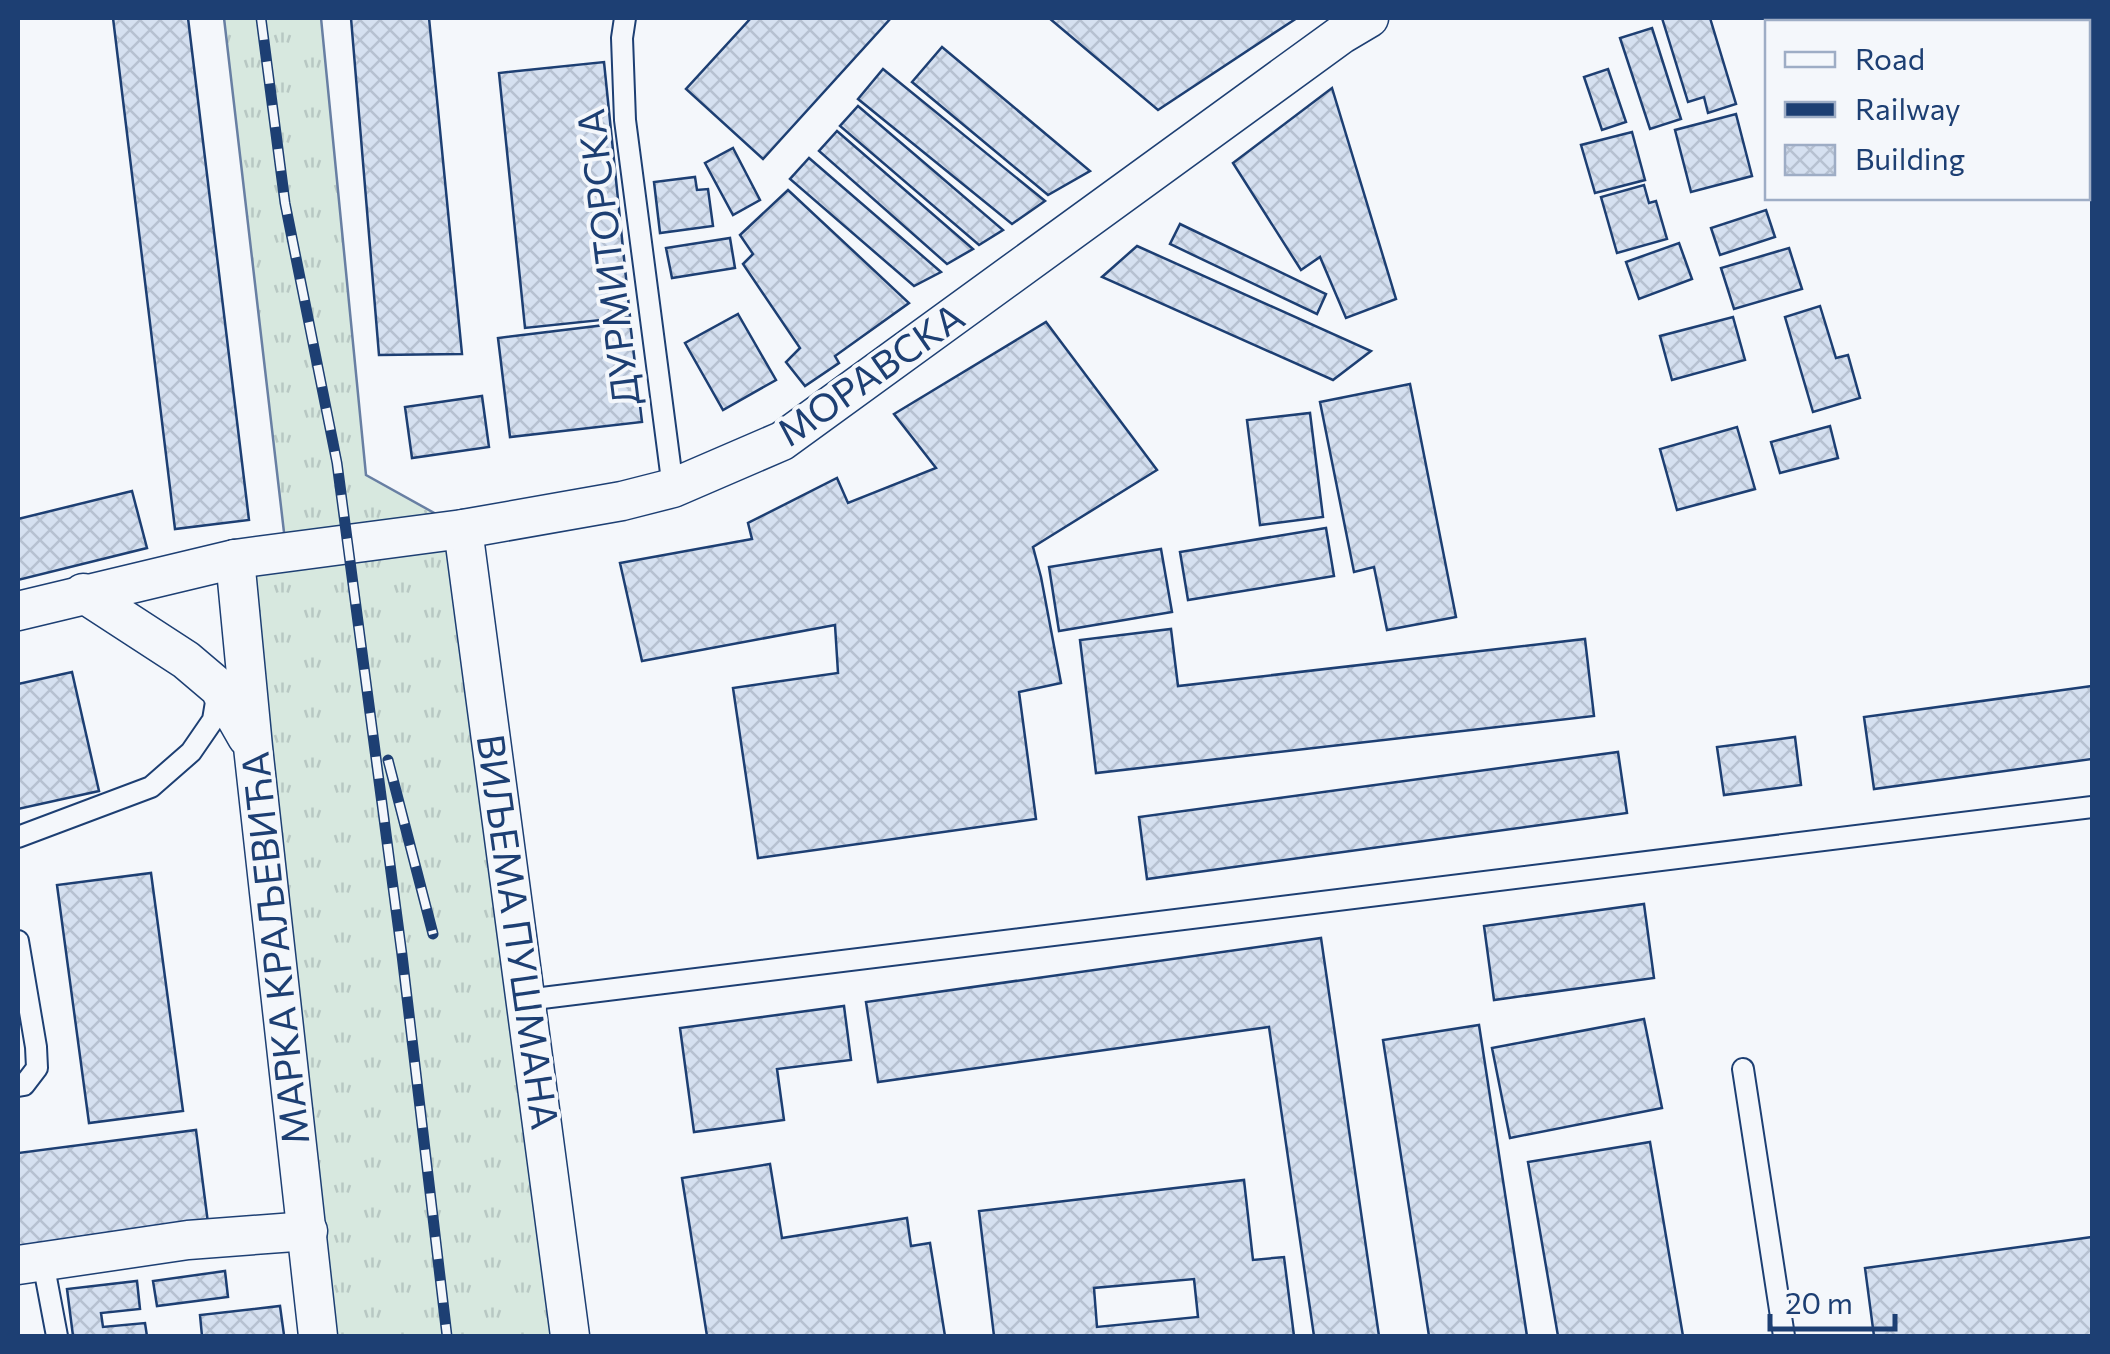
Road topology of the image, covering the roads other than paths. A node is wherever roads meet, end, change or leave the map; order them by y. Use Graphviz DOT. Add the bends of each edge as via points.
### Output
graph roads {
  1 [pos="624,18"];
  2 [pos="1369,18"];
  3 [pos="673,488"];
  4 [pos="463,528"];
  5 [pos="235,559"];
  6 [pos="83,594"];
  7 [pos="18,611"];
  8 [pos="218,688"];
  9 [pos="253,747"];
  10 [pos="2092,808"];
  11 [pos="18,837"];
  12 [pos="18,941"];
  13 [pos="526,1000"];
  14 [pos="1743,1070"];
  15 [pos="18,1086"];
  16 [pos="308,1232"];
  17 [pos="30,1264"];
  18 [pos="57,1336"];
  19 [pos="318,1336"];
  20 [pos="570,1336"];
  21 [pos="1784,1336"];
  1 -- 3 [label="lane, ДУРМИТОРСКА" via="625,120"];
  2 -- 3 [label="street, МОРАВСКА" via="782,441"];
  3 -- 4 [label="street, МОРАВСКА"];
  4 -- 5 [label="street, МОРАВСКА"];
  4 -- 13 [label="street, ВИЉЕМА ПУШМАНА"];
  5 -- 6 [label="street, МОРАВСКА"];
  5 -- 9 [label="street, МАРКА КРАЉЕВИЋА"];
  6 -- 7 [label="street, МОРАВСКА"];
  6 -- 8 [label="street"];
  8 -- 9 [label="street"];
  8 -- 11 [label="lane" via="213,720 191,752 151,788"];
  9 -- 16 [label="street, МАРКА КРАЉЕВИЋА"];
  10 -- 13 [label="lane"];
  12 -- 15 [label="lane" via="36,1068"];
  13 -- 20 [label="street, ВИЉЕМА ПУШМАНА"];
  14 -- 21 [label="lane"];
  16 -- 17 [label="street" via="188,1240"];
  16 -- 19 [label="street, МАРКА КРАЉЕВИЋА"];
  17 -- 18 [label="lane"];
}
